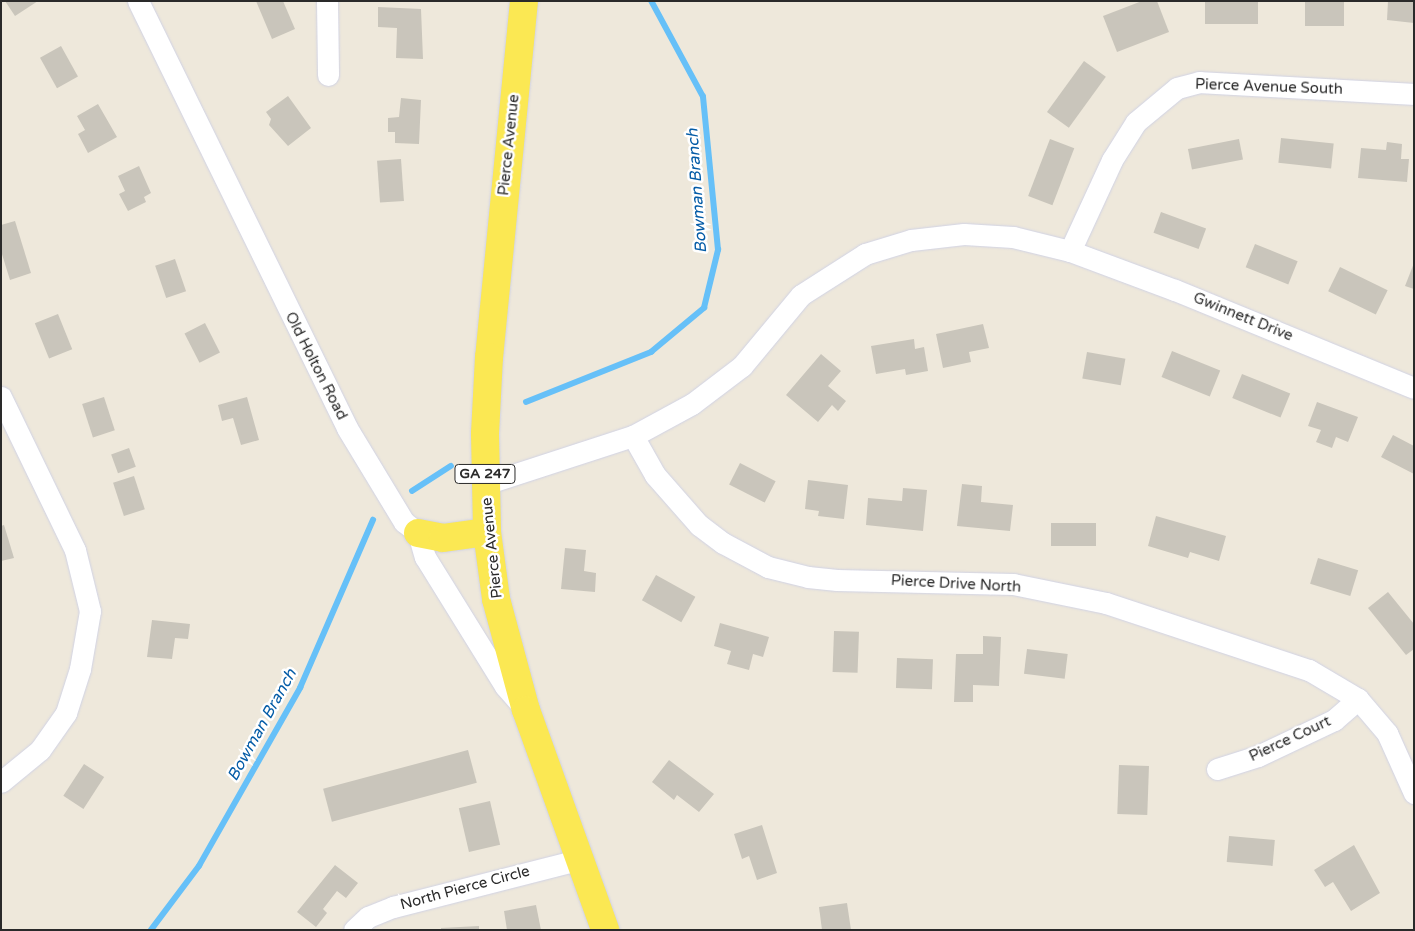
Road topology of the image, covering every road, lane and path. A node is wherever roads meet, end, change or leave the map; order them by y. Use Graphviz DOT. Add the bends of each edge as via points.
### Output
graph roads {
  1 [pos="138,1"];
  2 [pos="327,1"];
  3 [pos="524,1"];
  4 [pos="328,74"];
  5 [pos="1414,94"];
  6 [pos="1070,251"];
  7 [pos="1414,388"];
  8 [pos="1,397"];
  9 [pos="633,436"];
  10 [pos="485,484"];
  11 [pos="487,532"];
  12 [pos="418,533"];
  13 [pos="1358,699"];
  14 [pos="526,710"];
  15 [pos="1217,769"];
  16 [pos="1,782"];
  17 [pos="1414,793"];
  18 [pos="581,859"];
  19 [pos="354,930"];
  20 [pos="605,930"];
  1 -- 12 [label="street, Old Holton Road" via="347,428 404,522"];
  2 -- 4 [label="street"];
  3 -- 10 [label="main road, Pierce Avenue / GA 247" via="489,357"];
  5 -- 6 [label="street, Pierce Avenue South" via="1199,82 1177,88 1136,122 1112,160"];
  6 -- 7 [label="street, Gwinnett Drive" via="1175,290"];
  6 -- 9 [label="street" via="1013,237 964,234 910,240 865,254 801,295 742,366 692,404"];
  8 -- 16 [label="street" via="75,550 90,611 80,669 66,713 40,750"];
  9 -- 10 [label="street"];
  9 -- 13 [label="street, Pierce Drive North" via="661,483 699,525 723,543 768,567 837,580 1013,584 1106,603 1309,670"];
  10 -- 11 [label="main road, Pierce Avenue / GA 247"];
  11 -- 12 [label="main road" via="443,538"];
  11 -- 14 [label="main road, Pierce Avenue / GA 247" via="496,599"];
  12 -- 14 [label="street, Old Holton Road" via="425,557 505,686"];
  13 -- 15 [label="street, Pierce Court" via="1334,720 1258,756"];
  13 -- 17 [label="street, Pierce Drive North" via="1387,733"];
  14 -- 18 [label="main road, Pierce Avenue / GA 247"];
  18 -- 19 [label="street, North Pierce Circle" via="393,907 368,917"];
  18 -- 20 [label="main road, Pierce Avenue / GA 247"];
}
